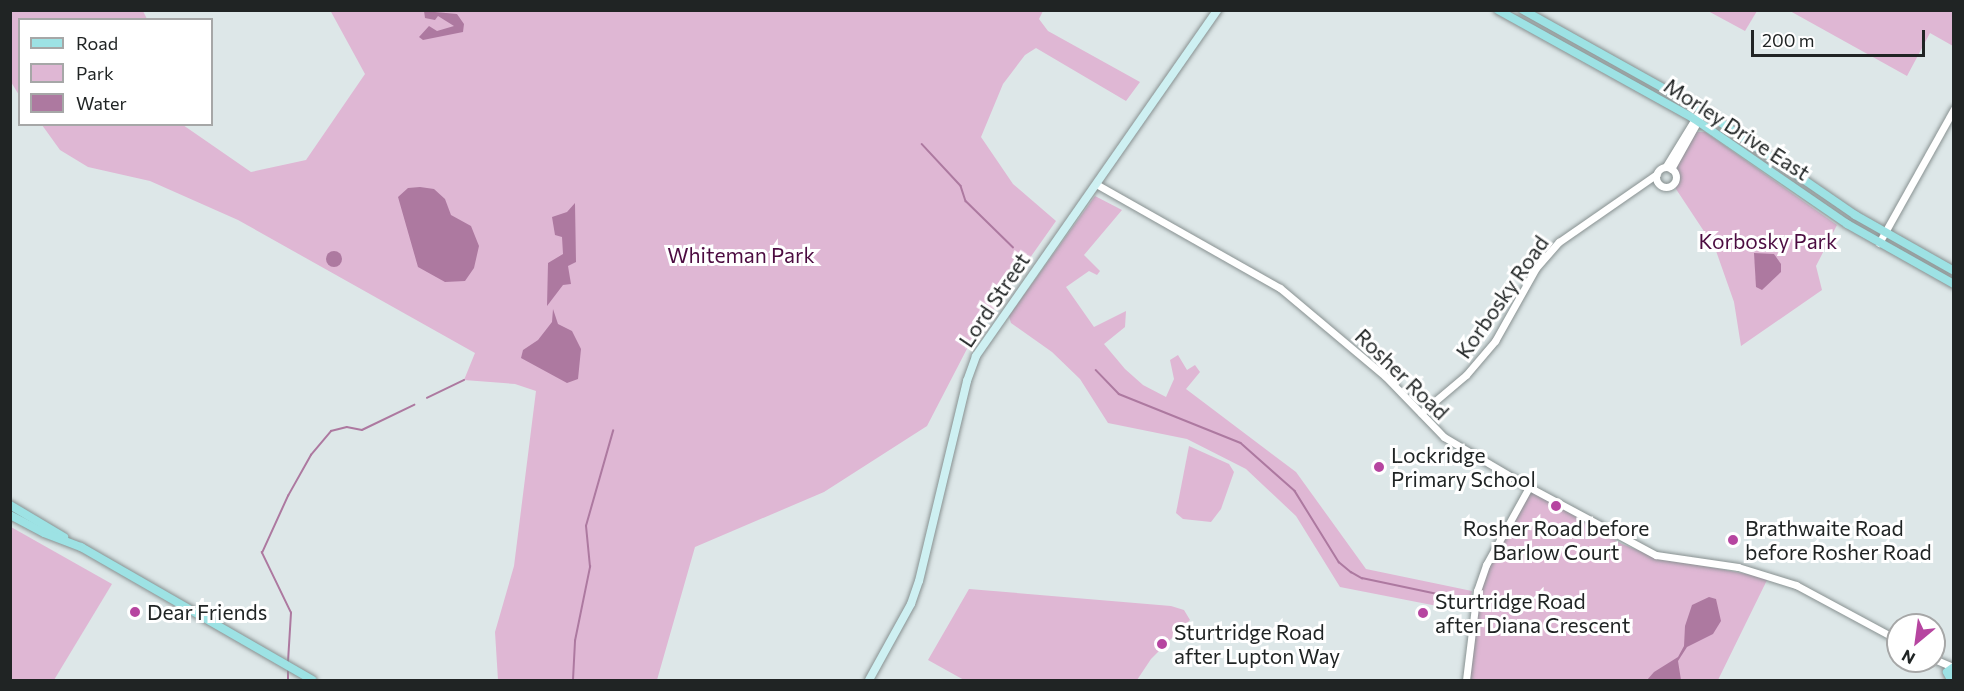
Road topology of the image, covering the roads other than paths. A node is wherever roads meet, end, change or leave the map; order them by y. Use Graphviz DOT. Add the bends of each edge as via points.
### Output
graph roads {
  1 [pos="1217,10"];
  2 [pos="1498,10"];
  3 [pos="1523,10"];
  4 [pos="1953,109"];
  5 [pos="1701,110"];
  6 [pos="1695,120"];
  7 [pos="1669,168"];
  8 [pos="1657,174"];
  9 [pos="1096,184"];
  10 [pos="1643,184"];
  11 [pos="1660,185"];
  12 [pos="1885,233"];
  13 [pos="1879,243"];
  14 [pos="1953,271"];
  15 [pos="1953,284"];
  16 [pos="1421,413"];
  17 [pos="1528,487"];
  18 [pos="10,505"];
  19 [pos="10,514"];
  20 [pos="74,544"];
  21 [pos="1886,634"];
  22 [pos="1953,667"];
  23 [pos="1948,678"];
  24 [pos="312,681"];
  25 [pos="869,681"];
  26 [pos="1466,681"];
  1 -- 9 [label="main road, Lord Street"];
  2 -- 6 [label="main road, Morley Drive East"];
  3 -- 5 [label="main road, Morley Drive East"];
  4 -- 12 [label="street"];
  5 -- 6 [label="street"];
  5 -- 12 [label="main road, Morley Drive East"];
  6 -- 7 [label="street"];
  6 -- 13 [label="main road, Morley Drive East"];
  7 -- 8 [label="street, Korbosky Road"];
  7 -- 11 [label="street" via="1674,183"];
  8 -- 10 [label="street, Korbosky Road"];
  8 -- 11 [label="street"];
  9 -- 16 [label="street, Rosher Road" via="1280,288 1385,376"];
  9 -- 25 [label="main road, Lord Street" via="972,366 920,581 907,614"];
  10 -- 11 [label="street"];
  10 -- 16 [label="street, Korbosky Road" via="1590,217 1546,255 1496,341 1466,375"];
  12 -- 13 [label="street"];
  12 -- 14 [label="main road, Morley Drive East"];
  13 -- 15 [label="main road, Morley Drive East"];
  16 -- 17 [label="street, Rosher Road" via="1456,445"];
  17 -- 21 [label="street, Rosher Road" via="1656,555 1738,567 1796,585"];
  17 -- 26 [label="street" via="1486,565 1477,591"];
  18 -- 20 [label="main road"];
  19 -- 20 [label="main road"];
  20 -- 24 [label="main road"];
  22 -- 23 [label="main road"];
}
